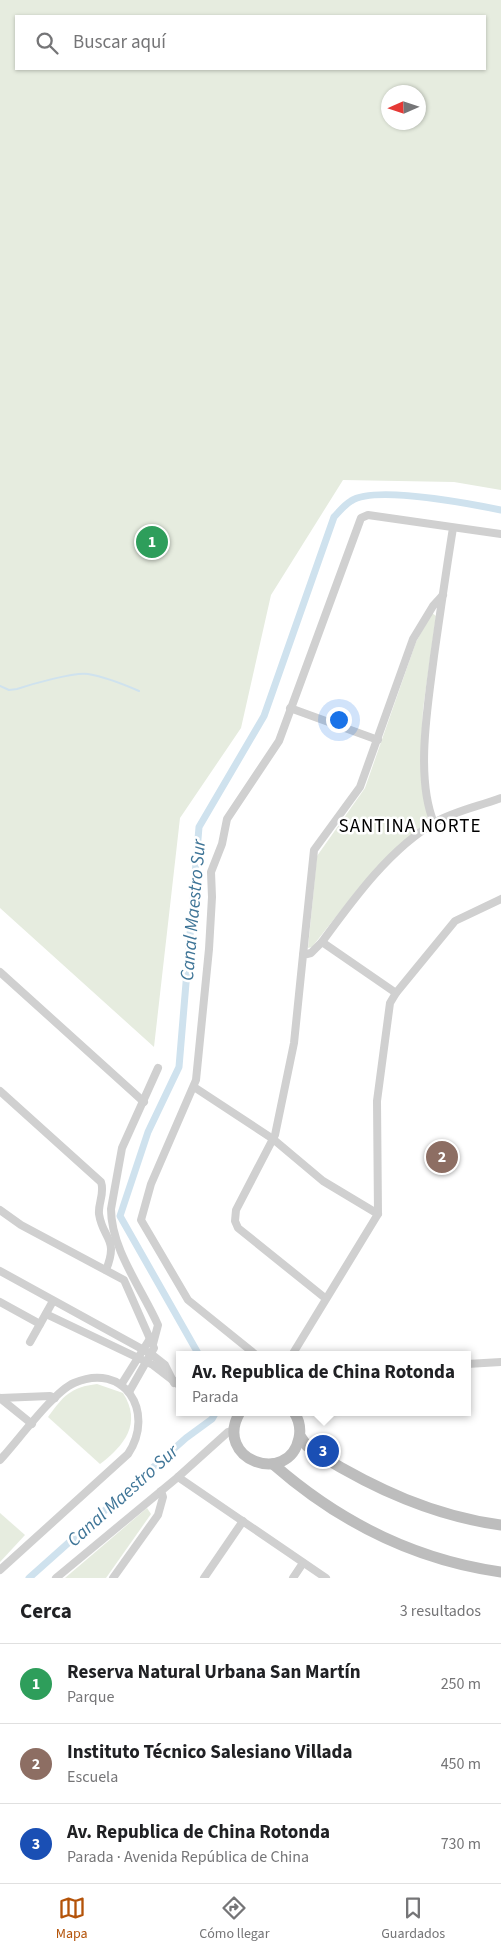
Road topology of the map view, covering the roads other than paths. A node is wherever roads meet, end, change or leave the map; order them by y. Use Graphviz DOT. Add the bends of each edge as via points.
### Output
graph roads {
  1 [pos="453,528"];
  2 [pos="501,534"];
  3 [pos="443,595"];
  4 [pos="290,708"];
  5 [pos="378,740"];
  6 [pos="501,798"];
  7 [pos="434,823"];
  8 [pos="501,899"];
  9 [pos="322,942"];
  10 [pos="303,955"];
  11 [pos="0,972"];
  12 [pos="396,993"];
  13 [pos="158,1068"];
  14 [pos="194,1087"];
  15 [pos="0,1091"];
  16 [pos="144,1102"];
  17 [pos="273,1139"];
  18 [pos="0,1210"];
  19 [pos="378,1214"];
  20 [pos="106,1270"];
  21 [pos="0,1271"];
  22 [pos="325,1298"];
  23 [pos="53,1301"];
  24 [pos="0,1302"];
  25 [pos="46,1314"];
  26 [pos="40,1324"];
  27 [pos="152,1341"];
  28 [pos="30,1342"];
  29 [pos="143,1350"];
  30 [pos="251,1351"];
  31 [pos="294,1351"];
  32 [pos="151,1354"];
  33 [pos="136,1358"];
  34 [pos="146,1362"];
  35 [pos="501,1362"];
  36 [pos="471,1364"];
  37 [pos="176,1383"];
  38 [pos="176,1383"];
  39 [pos="121,1385"];
  40 [pos="129,1392"];
  41 [pos="0,1398"];
  42 [pos="55,1398"];
  43 [pos="239,1416"];
  44 [pos="296,1416"];
  45 [pos="32,1424"];
  46 [pos="234,1430"];
  47 [pos="300,1436"];
  48 [pos="0,1460"];
  49 [pos="272,1464"];
  50 [pos="178,1477"];
  51 [pos="161,1491"];
  52 [pos="243,1521"];
  53 [pos="501,1525"];
  54 [pos="303,1563"];
  55 [pos="0,1570"];
  56 [pos="501,1572"];
  57 [pos="56,1578"];
  58 [pos="113,1578"];
  59 [pos="204,1578"];
  60 [pos="293,1578"];
  61 [pos="326,1578"];
  1 -- 2 [label="street"];
  1 -- 3 [label="street"];
  1 -- 4 [label="street" via="368,515 361,518"];
  3 -- 5 [label="street" via="413,639"];
  3 -- 7 [label="street" via="425,736 426,774"];
  4 -- 5 [label="street"];
  4 -- 14 [label="street" via="277,745 229,814 211,872 209,949"];
  5 -- 10 [label="street" via="358,792 313,852"];
  6 -- 7 [label="street"];
  7 -- 9 [label="street" via="412,839 374,876"];
  8 -- 12 [label="street" via="455,921"];
  9 -- 10 [label="street" via="311,954"];
  9 -- 12 [label="street"];
  10 -- 17 [label="street" via="293,1051"];
  11 -- 16 [label="street"];
  12 -- 19 [label="street" via="390,1006 377,1101"];
  13 -- 16 [label="street"];
  14 -- 17 [label="street"];
  14 -- 30 [label="street" via="151,1184 141,1220 188,1300"];
  15 -- 20 [label="street" via="101,1182 99,1212 112,1247"];
  16 -- 27 [label="street" via="122,1148 111,1218 122,1255 158,1325"];
  17 -- 19 [label="street" via="323,1181"];
  17 -- 22 [label="street" via="236,1210 236,1225"];
  18 -- 20 [label="street" via="21,1225"];
  19 -- 22 [label="street" via="347,1268"];
  20 -- 27 [label="street" via="121,1277 128,1285"];
  21 -- 23 [label="street"];
  22 -- 31 [label="street"];
  23 -- 25 [label="street"];
  23 -- 29 [label="street"];
  24 -- 26 [label="street"];
  25 -- 26 [label="street"];
  25 -- 33 [label="street"];
  26 -- 28 [label="street"];
  27 -- 29 [label="street"];
  27 -- 32 [label="street"];
  29 -- 32 [label="street"];
  29 -- 33 [label="street"];
  32 -- 34 [label="street"];
  32 -- 37 [label="street" via="164,1365"];
  33 -- 34 [label="street"];
  33 -- 39 [label="street"];
  34 -- 38 [label="street"];
  34 -- 40 [label="street"];
  35 -- 36 [label="street"];
  39 -- 40 [label="street"];
  39 -- 42 [label="street" via="101,1379 84,1380 69,1385"];
  40 -- 55 [label="street" via="135,1399 140,1416 137,1438 128,1454"];
  41 -- 42 [label="street"];
  41 -- 45 [label="street"];
  42 -- 45 [label="street"];
  43 -- 46 [label="main road"];
  44 -- 47 [label="main road"];
  45 -- 48 [label="street"];
  46 -- 49 [label="main road" via="238,1449 245,1456 263,1465"];
  46 -- 50 [label="street"];
  47 -- 49 [label="main road" via="289,1457"];
  47 -- 53 [label="main road" via="318,1454 396,1496 440,1513"];
  49 -- 56 [label="main road" via="312,1496 362,1528 445,1561"];
  50 -- 51 [label="street"];
  50 -- 52 [label="street"];
  51 -- 57 [label="street"];
  51 -- 58 [label="street" via="163,1501 158,1515"];
  52 -- 54 [label="street"];
  52 -- 59 [label="street"];
  54 -- 60 [label="street"];
  54 -- 61 [label="street"];
}
